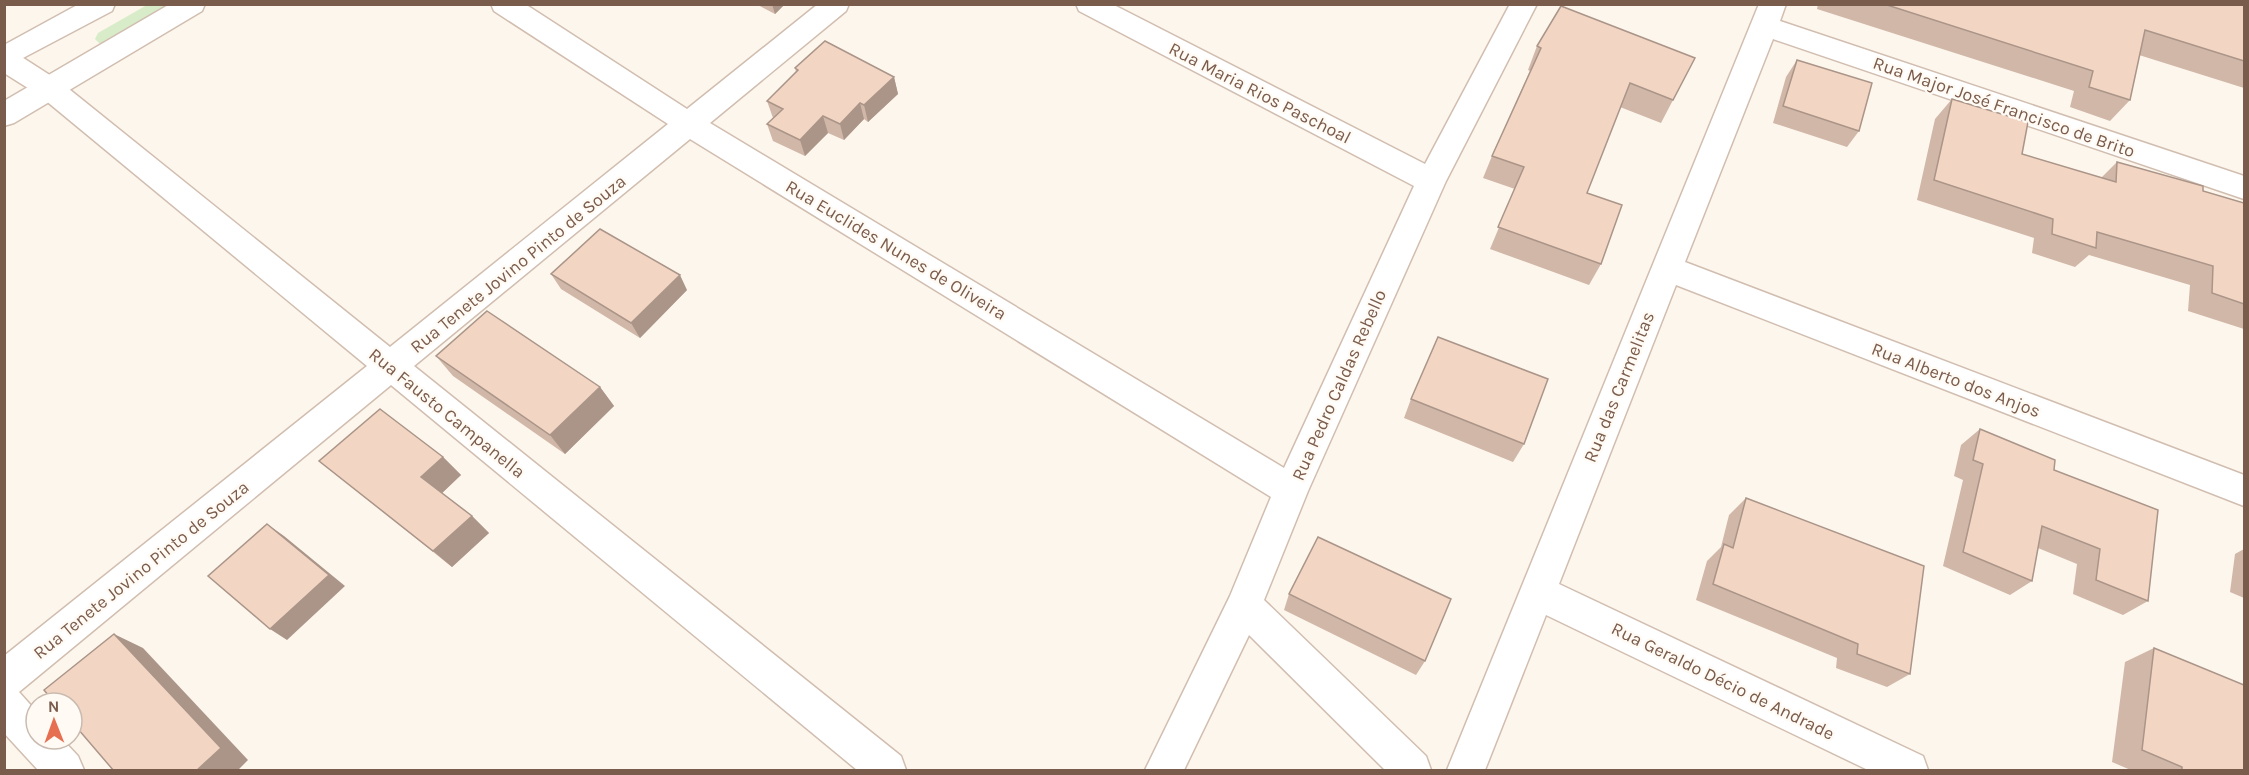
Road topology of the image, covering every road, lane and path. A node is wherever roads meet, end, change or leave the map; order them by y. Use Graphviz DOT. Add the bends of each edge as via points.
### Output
graph roads {
  1 [pos="102,4"];
  2 [pos="192,4"];
  3 [pos="504,4"];
  4 [pos="836,4"];
  5 [pos="1089,4"];
  6 [pos="1524,4"];
  7 [pos="1768,15"];
  8 [pos="4,58"];
  9 [pos="49,88"];
  10 [pos="4,115"];
  11 [pos="689,124"];
  12 [pos="1431,181"];
  13 [pos="2244,188"];
  14 [pos="1667,268"];
  15 [pos="392,368"];
  16 [pos="1291,491"];
  17 [pos="2244,491"];
  18 [pos="1537,591"];
  19 [pos="1245,605"];
  20 [pos="4,680"];
  21 [pos="4,704"];
  22 [pos="64,771"];
  23 [pos="887,771"];
  24 [pos="1164,771"];
  25 [pos="1412,771"];
  26 [pos="1466,771"];
  27 [pos="1909,771"];
  1 -- 8 [label="street"];
  2 -- 9 [label="street"];
  3 -- 11 [label="street, Rua Euclides Nunes de Oliveira"];
  4 -- 11 [label="street, Rua Tenete Jovino Pinto de Souza"];
  5 -- 12 [label="street, Rua Maria Rios Paschoal"];
  6 -- 12 [label="street, Rua Pedro Caldas Rebello"];
  7 -- 13 [label="street, Rua Major José Francisco de Brito"];
  7 -- 14 [label="street, Rua das Carmelitas"];
  8 -- 9 [label="street, Rua Fausto Campanella"];
  9 -- 10 [label="street"];
  9 -- 15 [label="street, Rua Fausto Campanella"];
  11 -- 15 [label="street, Rua Tenete Jovino Pinto de Souza"];
  11 -- 16 [label="street, Rua Euclides Nunes de Oliveira"];
  12 -- 16 [label="street, Rua Pedro Caldas Rebello"];
  14 -- 17 [label="street, Rua Alberto dos Anjos"];
  14 -- 18 [label="street, Rua das Carmelitas"];
  15 -- 20 [label="street, Rua Tenete Jovino Pinto de Souza"];
  15 -- 23 [label="street, Rua Fausto Campanella"];
  16 -- 19 [label="street, Rua Pedro Caldas Rebello"];
  18 -- 26 [label="street, Rua das Carmelitas"];
  18 -- 27 [label="street, Rua Geraldo Décio de Andrade"];
  19 -- 24 [label="street, Rua Pedro Caldas Rebello"];
  19 -- 25 [label="street"];
  21 -- 22 [label="street"];
}
